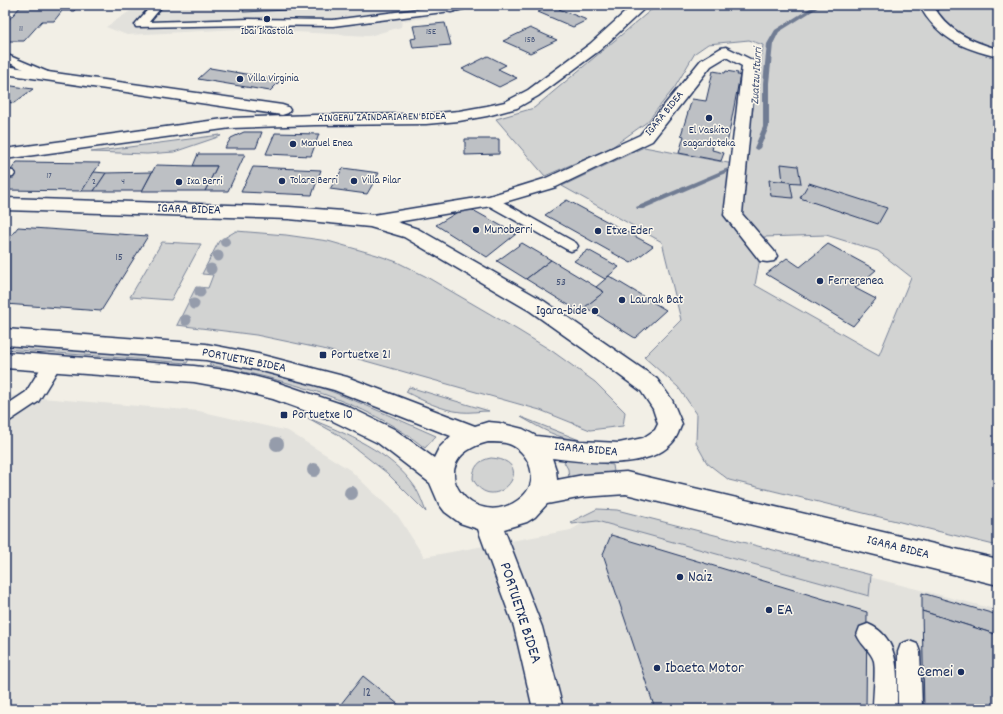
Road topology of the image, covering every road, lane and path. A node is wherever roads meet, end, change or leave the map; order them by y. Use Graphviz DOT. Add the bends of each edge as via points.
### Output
graph roads {
  1 [pos="158,5"];
  2 [pos="641,5"];
  3 [pos="926,5"];
  4 [pos="454,6"];
  5 [pos="998,53"];
  6 [pos="5,57"];
  7 [pos="5,70"];
  8 [pos="51,77"];
  9 [pos="304,120"];
  10 [pos="5,154"];
  11 [pos="491,201"];
  12 [pos="5,204"];
  13 [pos="372,221"];
  14 [pos="571,246"];
  15 [pos="767,256"];
  16 [pos="5,337"];
  17 [pos="5,360"];
  18 [pos="52,363"];
  19 [pos="5,415"];
  20 [pos="473,435"];
  21 [pos="530,445"];
  22 [pos="441,477"];
  23 [pos="540,494"];
  24 [pos="487,519"];
  25 [pos="998,572"];
  26 [pos="868,635"];
  27 [pos="909,652"];
  28 [pos="548,709"];
  29 [pos="885,709"];
  30 [pos="910,709"];
  1 -- 4 [label="lane" via="140,25 334,23"];
  2 -- 9 [label="street, AINGERU ZAINDARIAREN BIDEA" via="595,47 533,93 510,105 459,116 426,119"];
  3 -- 5 [label="street" via="935,20 949,32 974,46"];
  6 -- 8 [label="lane"];
  7 -- 8 [label="street, AINGERU ZAINDARIAREN BIDEA"];
  8 -- 9 [label="street, AINGERU ZAINDARIAREN BIDEA" via="272,110 299,111"];
  9 -- 10 [label="street, AINGERU ZAINDARIAREN BIDEA" via="231,123"];
  11 -- 13 [label="street, IGARA BIDEA"];
  11 -- 14 [label="lane"];
  11 -- 15 [label="street, IGARA BIDEA" via="550,183 646,138 706,63 726,51 749,64 733,215"];
  12 -- 13 [label="street, IGARA BIDEA" via="289,213"];
  13 -- 21 [label="street, IGARA BIDEA" via="411,233 460,260 537,306 593,344 649,385 664,406 670,424 662,438 648,447 626,453 600,453"];
  16 -- 20 [label="street, PORTUETXE BIDEA" via="206,352 258,362 338,383"];
  17 -- 18 [label="street, PORTUETXE BIDEA"];
  18 -- 19 [label="lane" via="32,397"];
  18 -- 22 [label="street, PORTUETXE BIDEA" via="194,374 233,380 276,391 339,413 386,436"];
  20 -- 21 [label="street" via="504,432"];
  20 -- 22 [label="street" via="449,452 443,464"];
  21 -- 23 [label="street" via="540,455 544,468"];
  22 -- 24 [label="street" via="445,492 454,505 469,515"];
  23 -- 24 [label="street" via="533,503 513,516"];
  23 -- 25 [label="street, IGARA BIDEA" via="583,486 626,483"];
  24 -- 28 [label="street, PORTUETXE BIDEA" via="528,628"];
  26 -- 29 [label="lane" via="877,644 885,660"];
  27 -- 30 [label="lane"];
}
